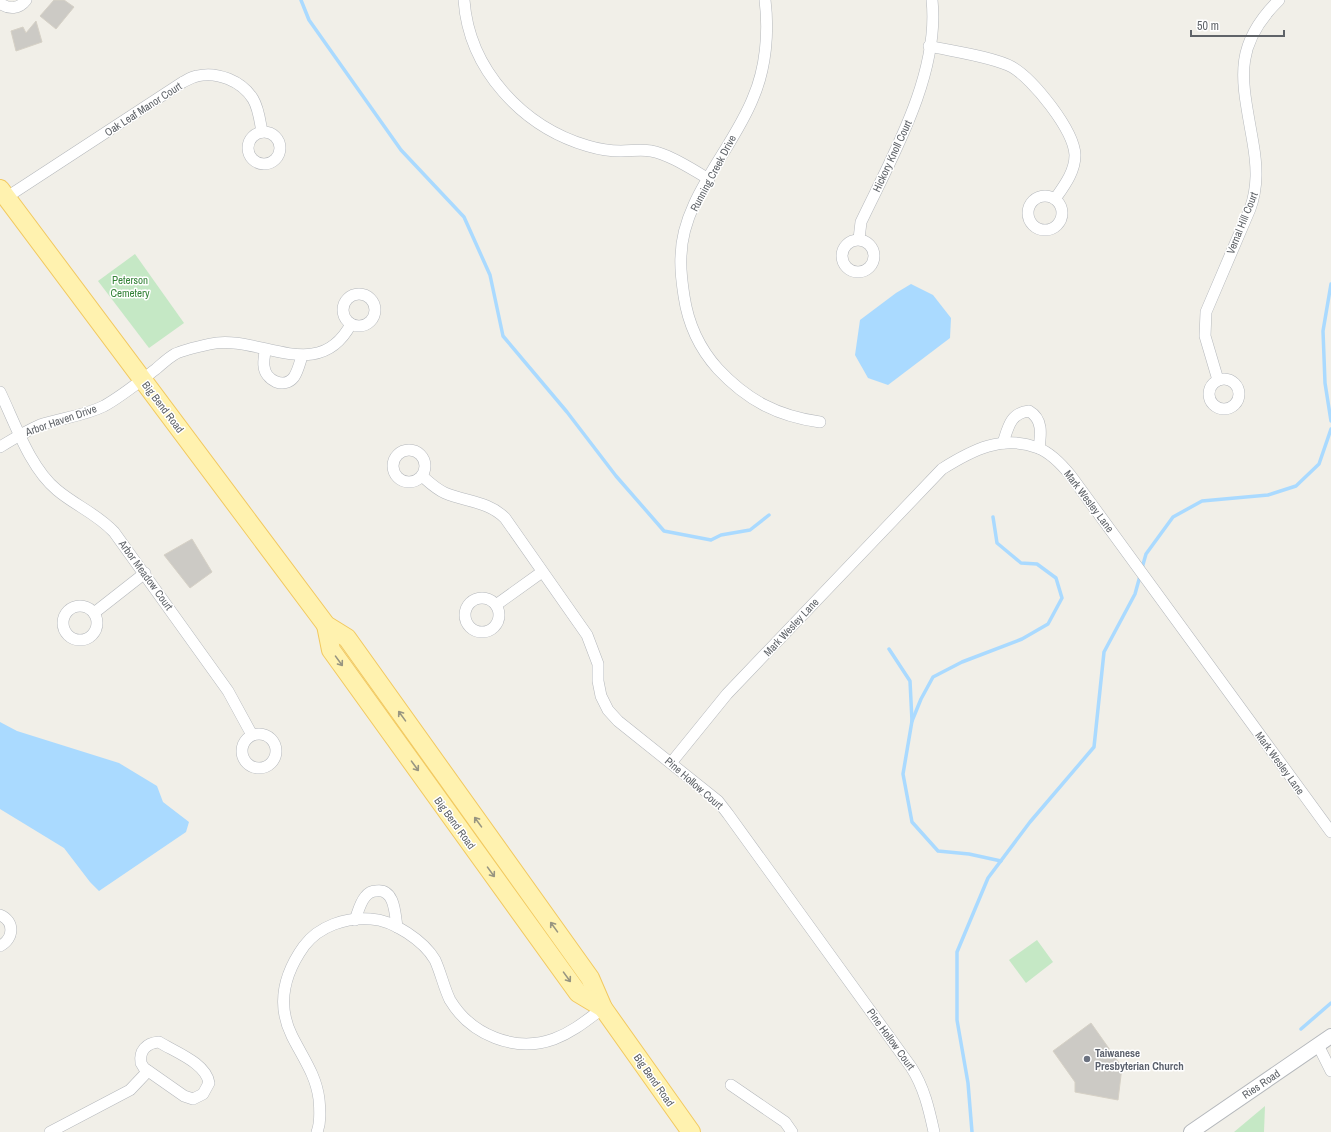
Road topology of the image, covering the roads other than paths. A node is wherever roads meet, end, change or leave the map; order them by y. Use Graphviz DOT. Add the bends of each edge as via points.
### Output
graph roads {
  1 [pos="26,0"];
  2 [pos="464,0"];
  3 [pos="765,0"];
  4 [pos="932,0"];
  5 [pos="1279,0"];
  6 [pos="0,4"];
  7 [pos="929,46"];
  8 [pos="262,132"];
  9 [pos="709,179"];
  10 [pos="3,193"];
  11 [pos="1055,199"];
  12 [pos="859,239"];
  13 [pos="351,324"];
  14 [pos="265,350"];
  15 [pos="302,356"];
  16 [pos="142,380"];
  17 [pos="1218,380"];
  18 [pos="0,392"];
  19 [pos="820,422"];
  20 [pos="20,434"];
  21 [pos="1003,443"];
  22 [pos="0,447"];
  23 [pos="1039,448"];
  24 [pos="422,476"];
  25 [pos="542,572"];
  26 [pos="145,573"];
  27 [pos="496,605"];
  28 [pos="94,613"];
  29 [pos="252,735"];
  30 [pos="671,763"];
  31 [pos="1331,832"];
  32 [pos="0,915"];
  33 [pos="355,920"];
  34 [pos="397,926"];
  35 [pos="0,946"];
  36 [pos="602,1008"];
  37 [pos="1331,1036"];
  38 [pos="1318,1045"];
  39 [pos="148,1071"];
  40 [pos="1331,1071"];
  41 [pos="731,1085"];
  42 [pos="50,1132"];
  43 [pos="317,1132"];
  44 [pos="691,1132"];
  45 [pos="792,1132"];
  46 [pos="934,1132"];
  47 [pos="1191,1132"];
  1 -- 6 [label="street" via="15,8"];
  2 -- 9 [label="street" via="467,23 473,41 489,72 508,99 543,128 590,147 620,151 653,151"];
  3 -- 9 [label="street, Running Creek Drive" via="766,42 760,78 743,119"];
  4 -- 7 [label="street, Hickory Knoll Court"];
  5 -- 17 [label="street, Vernal Hill Court" via="1259,23 1244,55 1243,86 1257,179 1255,196 1206,312 1205,336"];
  7 -- 11 [label="street" via="1012,67 1040,92 1061,121 1073,145 1075,156 1068,182"];
  7 -- 12 [label="street, Hickory Knoll Court" via="908,124 861,222"];
  8 -- 10 [label="street, Oak Leaf Manor Court" via="253,99 242,88 230,79 212,75 196,76"];
  9 -- 19 [label="street, Running Creek Drive" via="695,203 681,256 686,307 697,340 711,361 740,390 767,407 796,419"];
  10 -- 16 [label="main road, Big Bend Road"];
  13 -- 15 [label="street" via="331,348"];
  14 -- 15 [label="street, Arbor Haven Drive"];
  14 -- 15 [label="street" via="265,370 273,381 281,383 295,376"];
  14 -- 16 [label="street, Arbor Haven Drive" via="228,342 210,344 175,354"];
  16 -- 20 [label="street, Arbor Haven Drive" via="104,406 81,415 40,425"];
  16 -- 36 [label="main road, Big Bend Road" via="326,625 347,638 590,978"];
  18 -- 20 [label="street, Arbor Meadow Court"];
  20 -- 22 [label="street, Arbor Haven Drive"];
  20 -- 26 [label="street, Arbor Meadow Court" via="46,479 62,494 101,519"];
  21 -- 23 [label="street, Mark Wesley Lane"];
  21 -- 23 [label="street" via="1011,419 1016,414 1029,411 1040,424"];
  21 -- 30 [label="street, Mark Wesley Lane" via="993,444 968,454 942,469 929,481 727,694"];
  23 -- 31 [label="street, Mark Wesley Lane" via="1063,466 1071,476"];
  24 -- 25 [label="street, Pine Hollow Court" via="446,494 497,510"];
  25 -- 27 [label="street"];
  25 -- 30 [label="street, Pine Hollow Court" via="586,635 598,664 601,696 608,710"];
  26 -- 28 [label="street"];
  26 -- 29 [label="street, Arbor Meadow Court" via="228,691"];
  30 -- 46 [label="street, Pine Hollow Court" via="718,801 912,1067 925,1094"];
  32 -- 35 [label="street" via="7,919 12,929 9,939"];
  33 -- 34 [label="street" via="372,919"];
  33 -- 34 [label="street" via="365,897 380,891 392,899"];
  33 -- 43 [label="street" via="345,920 331,925 309,939 294,961 286,979 282,1001 285,1020 318,1088 320,1108"];
  34 -- 36 [label="street" via="421,943 434,959 450,998 461,1015 475,1029 490,1036 506,1042 521,1043 554,1039 581,1025"];
  36 -- 44 [label="main road, Big Bend Road"];
  37 -- 38 [label="street, Ries Road"];
  38 -- 40 [label="street"];
  38 -- 47 [label="street, Ries Road"];
  39 -- 39 [label="street" via="184,1096 193,1099 207,1089 208,1077 202,1069 159,1042 148,1045 141,1052 140,1063"];
  39 -- 42 [label="street" via="130,1090"];
  41 -- 45 [label="street" via="785,1122"];
}
